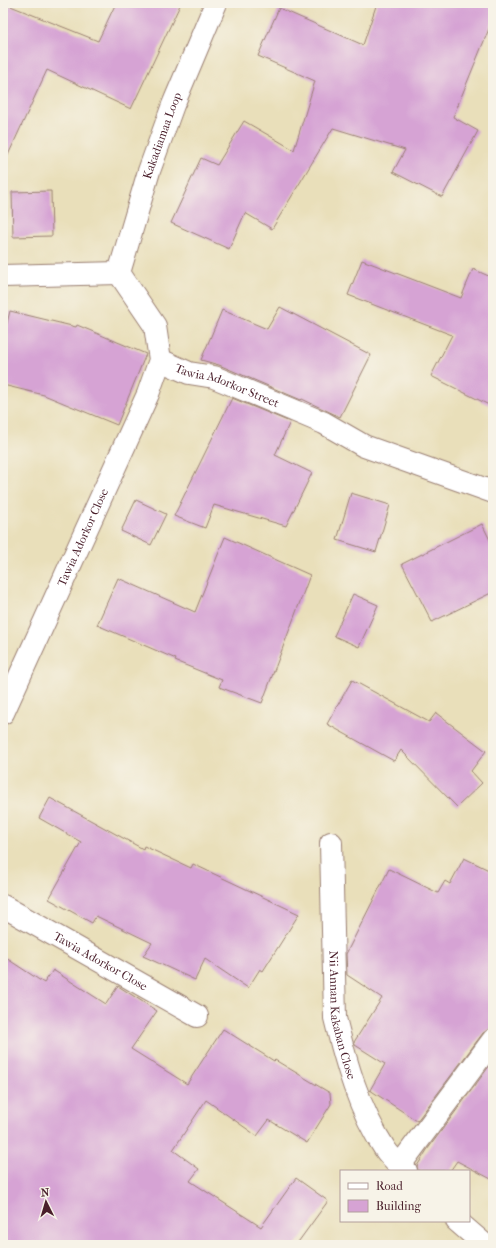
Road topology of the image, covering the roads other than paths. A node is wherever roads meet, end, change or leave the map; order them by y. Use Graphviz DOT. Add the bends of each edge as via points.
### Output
graph roads {
  1 [pos="216,3"];
  2 [pos="119,273"];
  3 [pos="3,276"];
  4 [pos="160,360"];
  5 [pos="493,492"];
  6 [pos="3,713"];
  7 [pos="331,843"];
  8 [pos="3,906"];
  9 [pos="197,1016"];
  10 [pos="493,1040"];
  11 [pos="403,1168"];
  12 [pos="458,1222"];
  13 [pos="485,1245"];
  1 -- 2 [label="street, Kakadiamaa Loop" via="172,105 149,171"];
  2 -- 3 [label="street"];
  2 -- 4 [label="street, Tawia Adorkor Street" via="154,326"];
  4 -- 5 [label="street, Tawia Adorkor Street" via="189,373 214,377 324,424 364,446"];
  4 -- 6 [label="street, Tawia Adorkor Close" via="148,394"];
  7 -- 11 [label="street, Nii Annan Kakaban Close" via="335,1018 341,1045 364,1112 385,1150"];
  8 -- 9 [label="street, Tawia Adorkor Close"];
  10 -- 11 [label="street"];
  12 -- 13 [label="street"];
}
